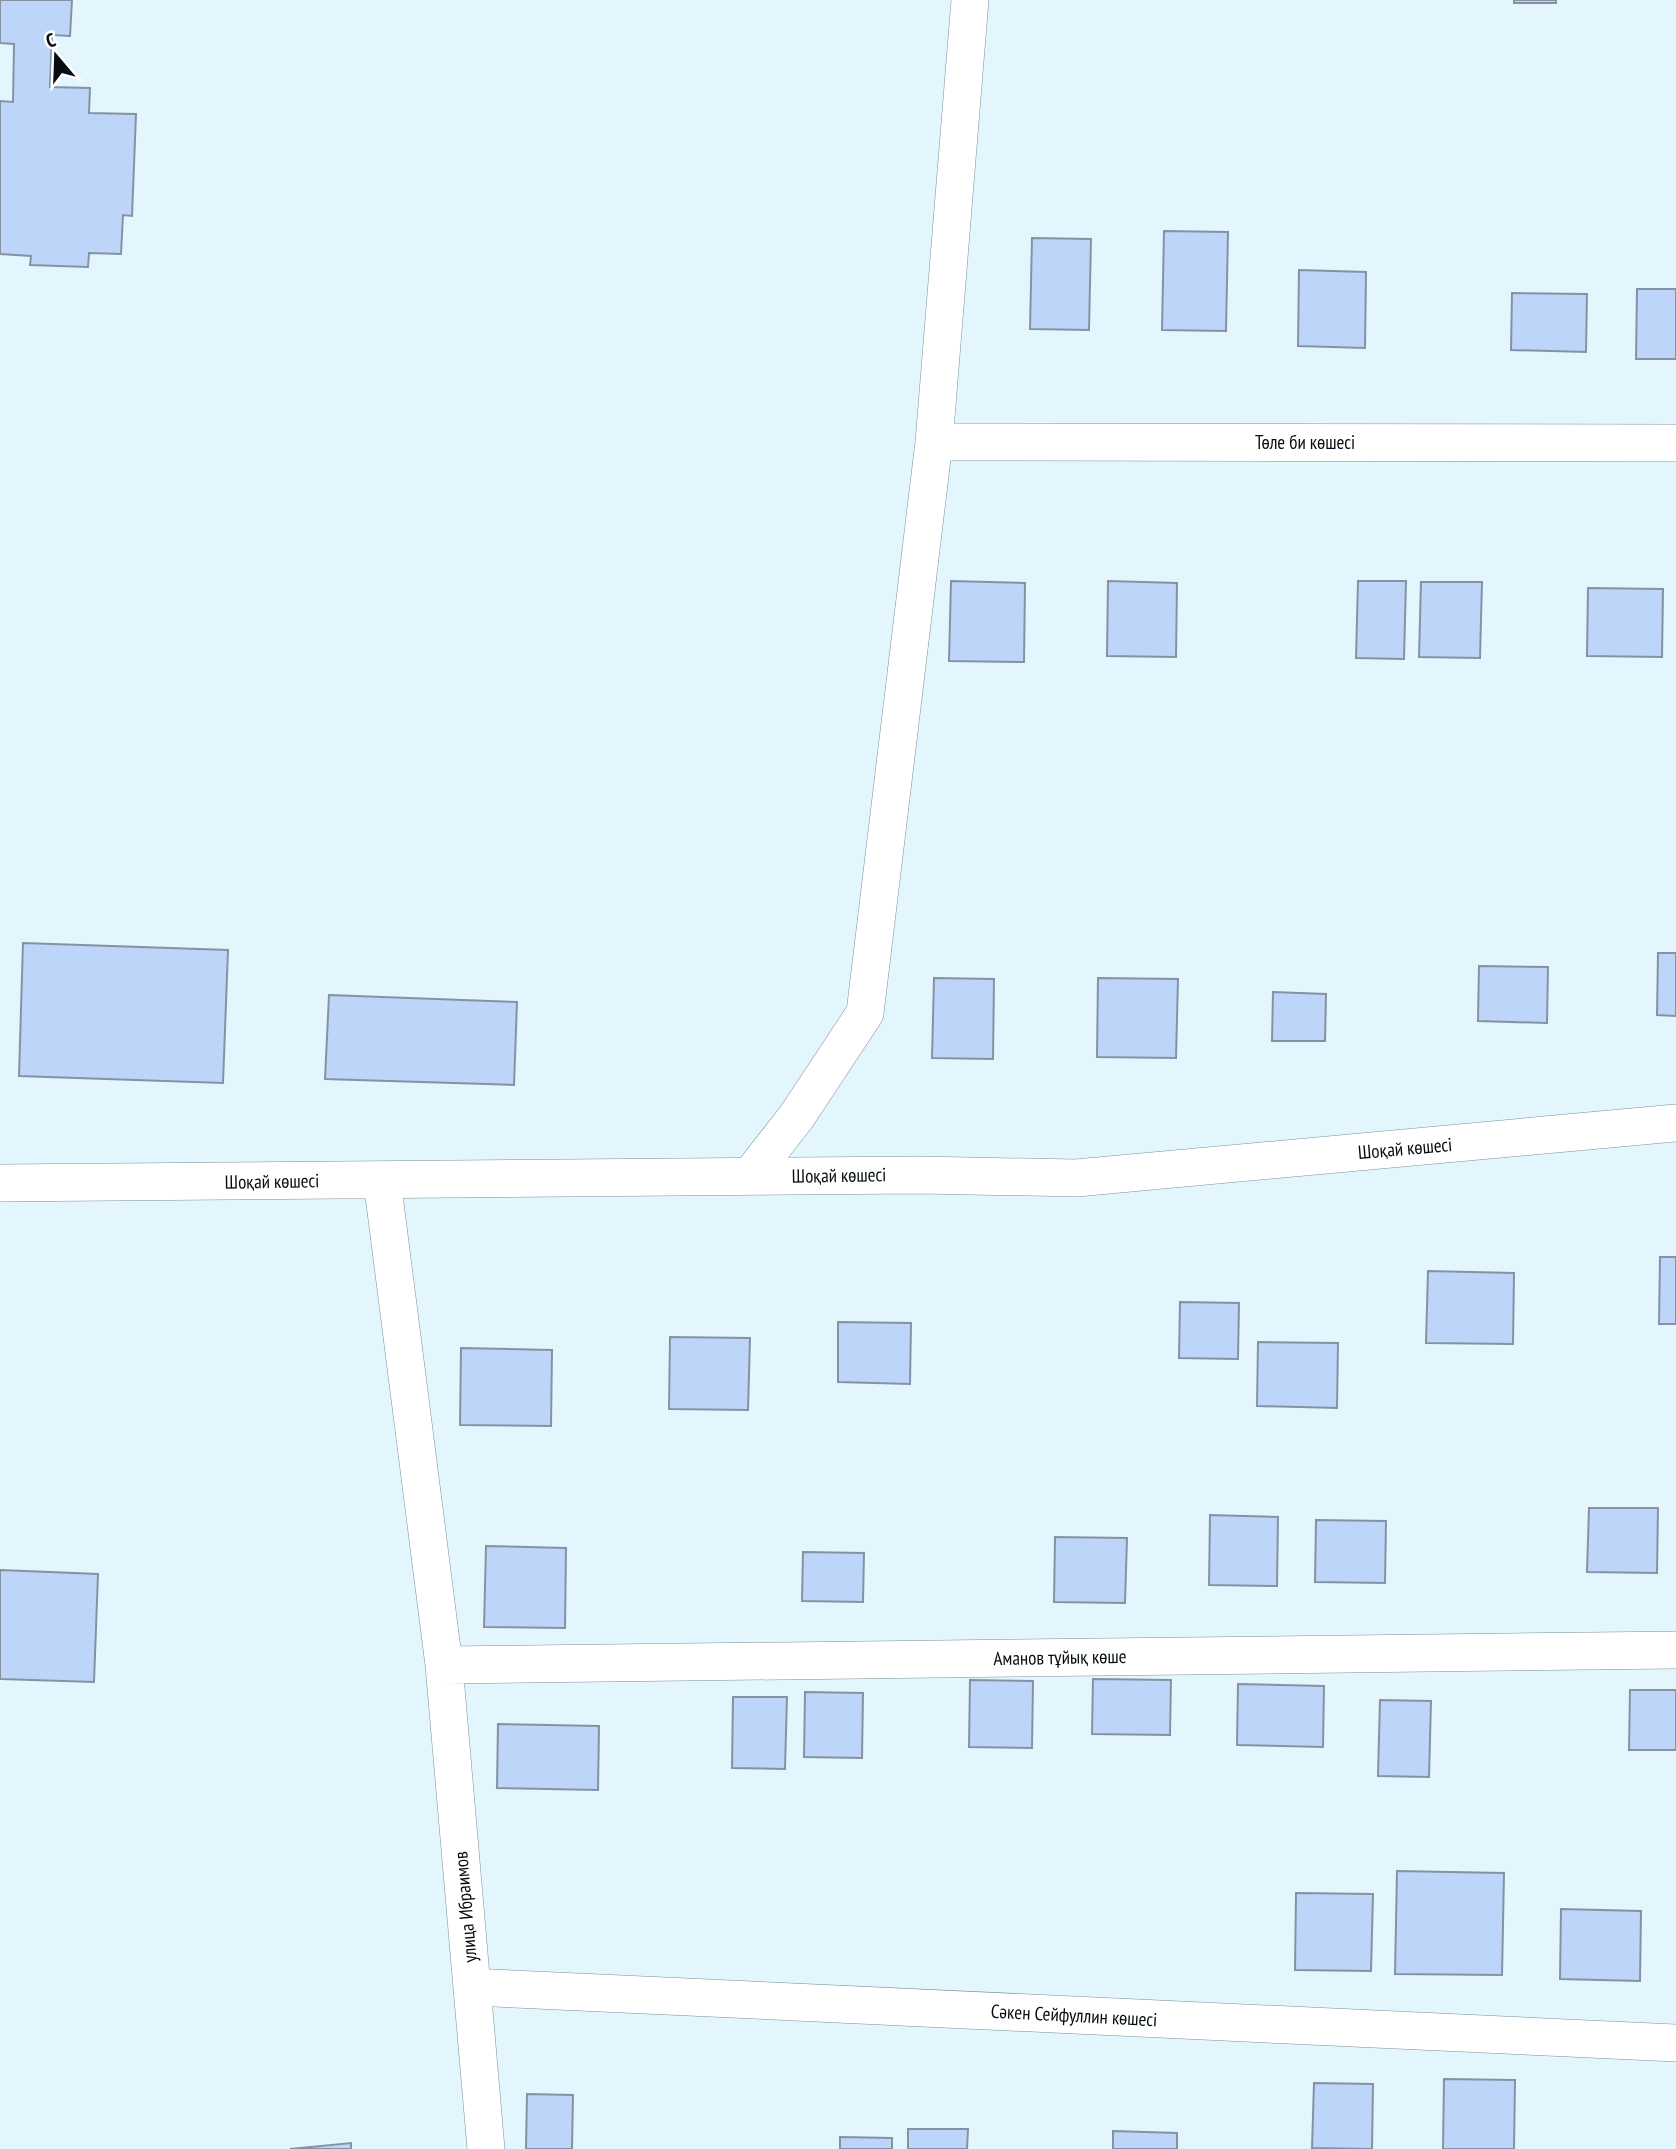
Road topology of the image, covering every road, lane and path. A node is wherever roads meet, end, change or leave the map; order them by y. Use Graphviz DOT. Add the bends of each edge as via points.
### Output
graph roads {
  1 [pos="970,0"];
  2 [pos="934,442"];
  3 [pos="1676,443"];
  4 [pos="1676,1123"];
  5 [pos="750,1176"];
  6 [pos="382,1180"];
  7 [pos="0,1183"];
  8 [pos="1676,1650"];
  9 [pos="444,1665"];
  10 [pos="472,1987"];
  11 [pos="1676,2043"];
  12 [pos="486,2149"];
  1 -- 2 [label="street"];
  2 -- 3 [label="street, Төле би көшесі"];
  2 -- 5 [label="street" via="865,1013 797,1116"];
  4 -- 5 [label="street, Шоқай көшесі" via="1076,1178"];
  5 -- 6 [label="street, Шоқай көшесі"];
  6 -- 7 [label="street, Шоқай көшесі"];
  6 -- 9 [label="street, улица Ибраимов"];
  8 -- 9 [label="street, Аманов тұйық көше"];
  9 -- 10 [label="street, улица Ибраимов"];
  10 -- 11 [label="street, Сәкен Сейфуллин көшесі"];
  10 -- 12 [label="street, улица Ибраимов"];
}
